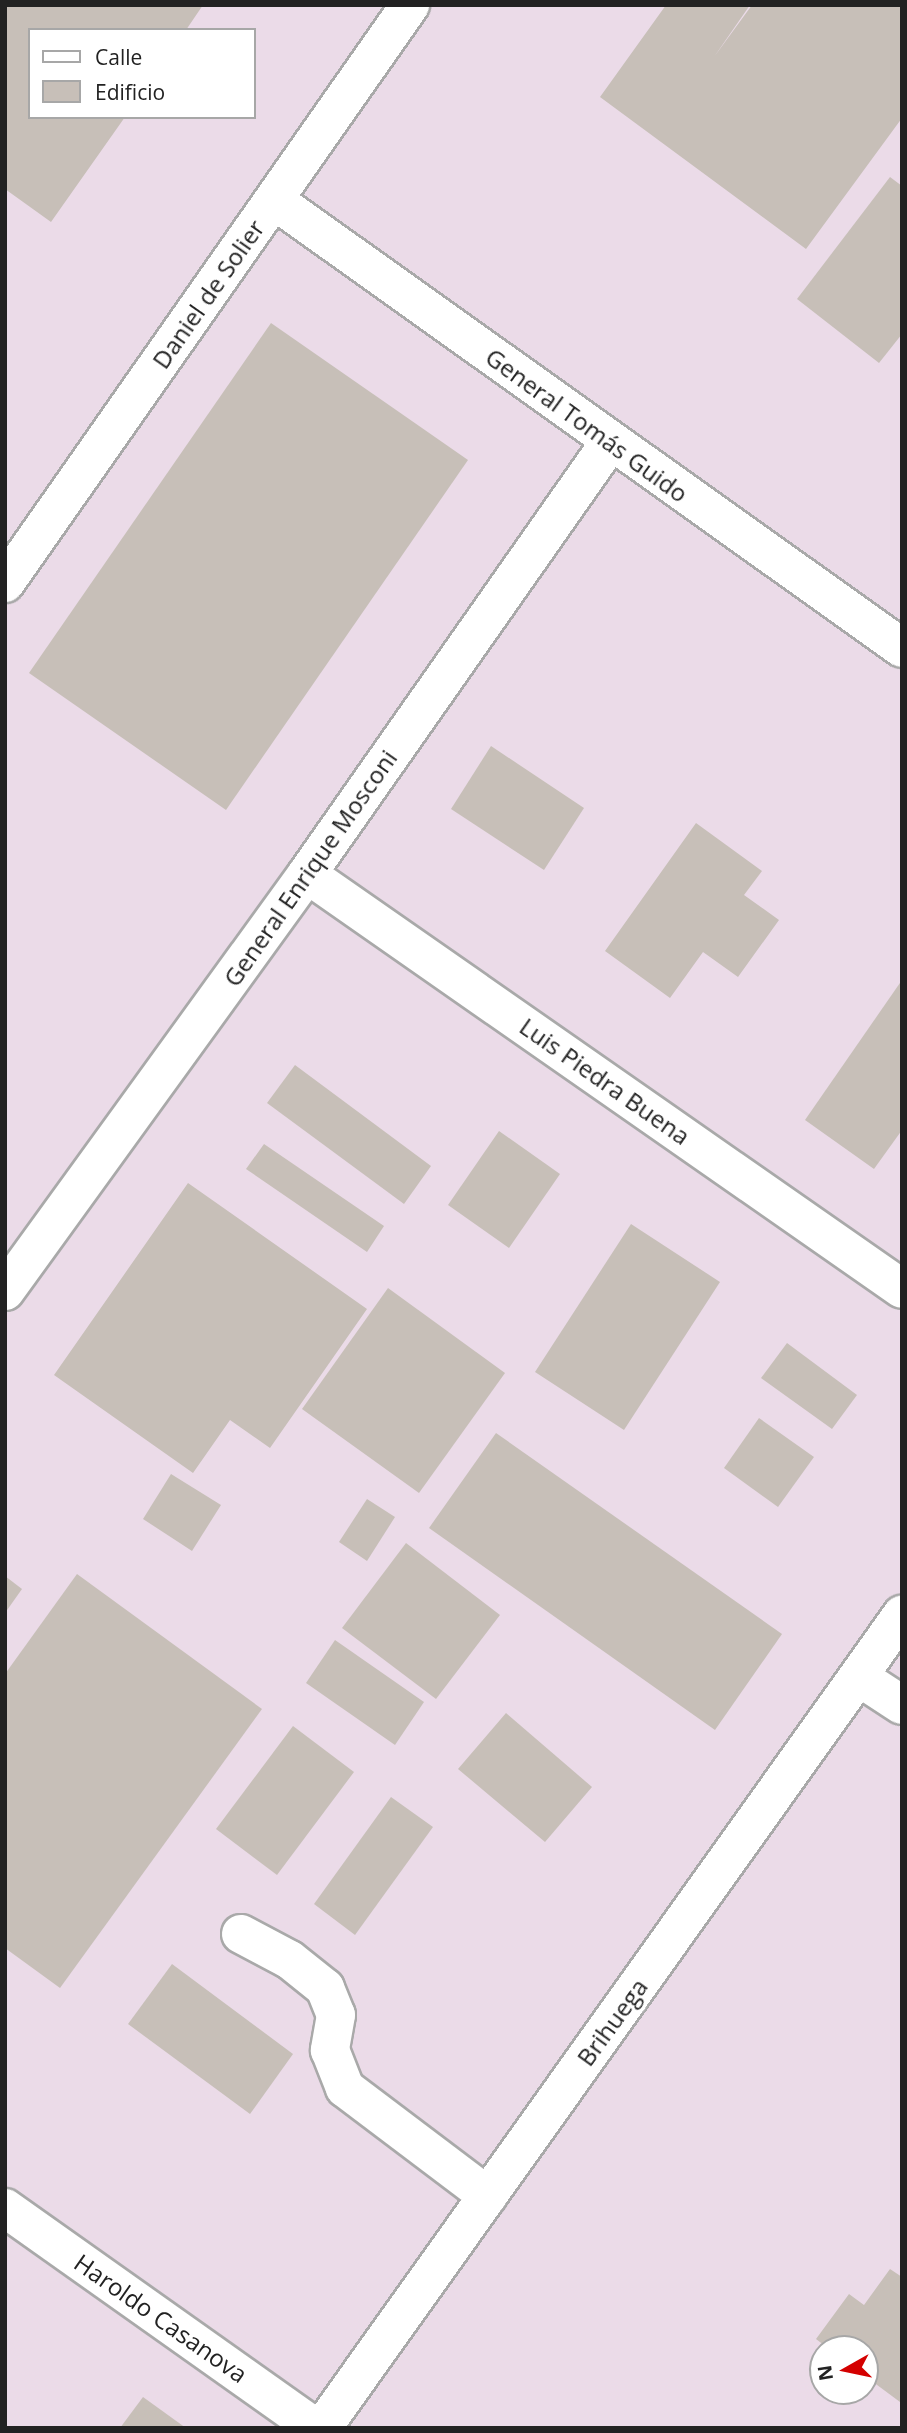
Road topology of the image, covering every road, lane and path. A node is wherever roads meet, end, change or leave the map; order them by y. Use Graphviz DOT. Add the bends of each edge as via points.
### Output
graph roads {
  1 [pos="410,5"];
  2 [pos="274,200"];
  3 [pos="610,442"];
  4 [pos="5,583"];
  5 [pos="902,648"];
  6 [pos="307,874"];
  7 [pos="902,1289"];
  8 [pos="5,1291"];
  9 [pos="902,1615"];
  10 [pos="859,1677"];
  11 [pos="902,1705"];
  12 [pos="241,1934"];
  13 [pos="488,2196"];
  14 [pos="5,2208"];
  15 [pos="316,2428"];
  16 [pos="322,2428"];
  1 -- 2 [label="street, Daniel de Solier"];
  2 -- 3 [label="street, General Tomás Guido"];
  2 -- 4 [label="street, Daniel de Solier"];
  3 -- 5 [label="street, General Tomás Guido"];
  3 -- 6 [label="street, General Enrique Mosconi"];
  6 -- 7 [label="street, Luis Piedra Buena"];
  6 -- 8 [label="street, General Enrique Mosconi"];
  9 -- 10 [label="street, Brihuega"];
  10 -- 11 [label="street"];
  10 -- 13 [label="street, Brihuega"];
  12 -- 13 [label="street" via="290,1960 325,1988 336,2015 330,2050 345,2088"];
  13 -- 16 [label="street, Brihuega"];
  14 -- 15 [label="street, Haroldo Casanova"];
}
